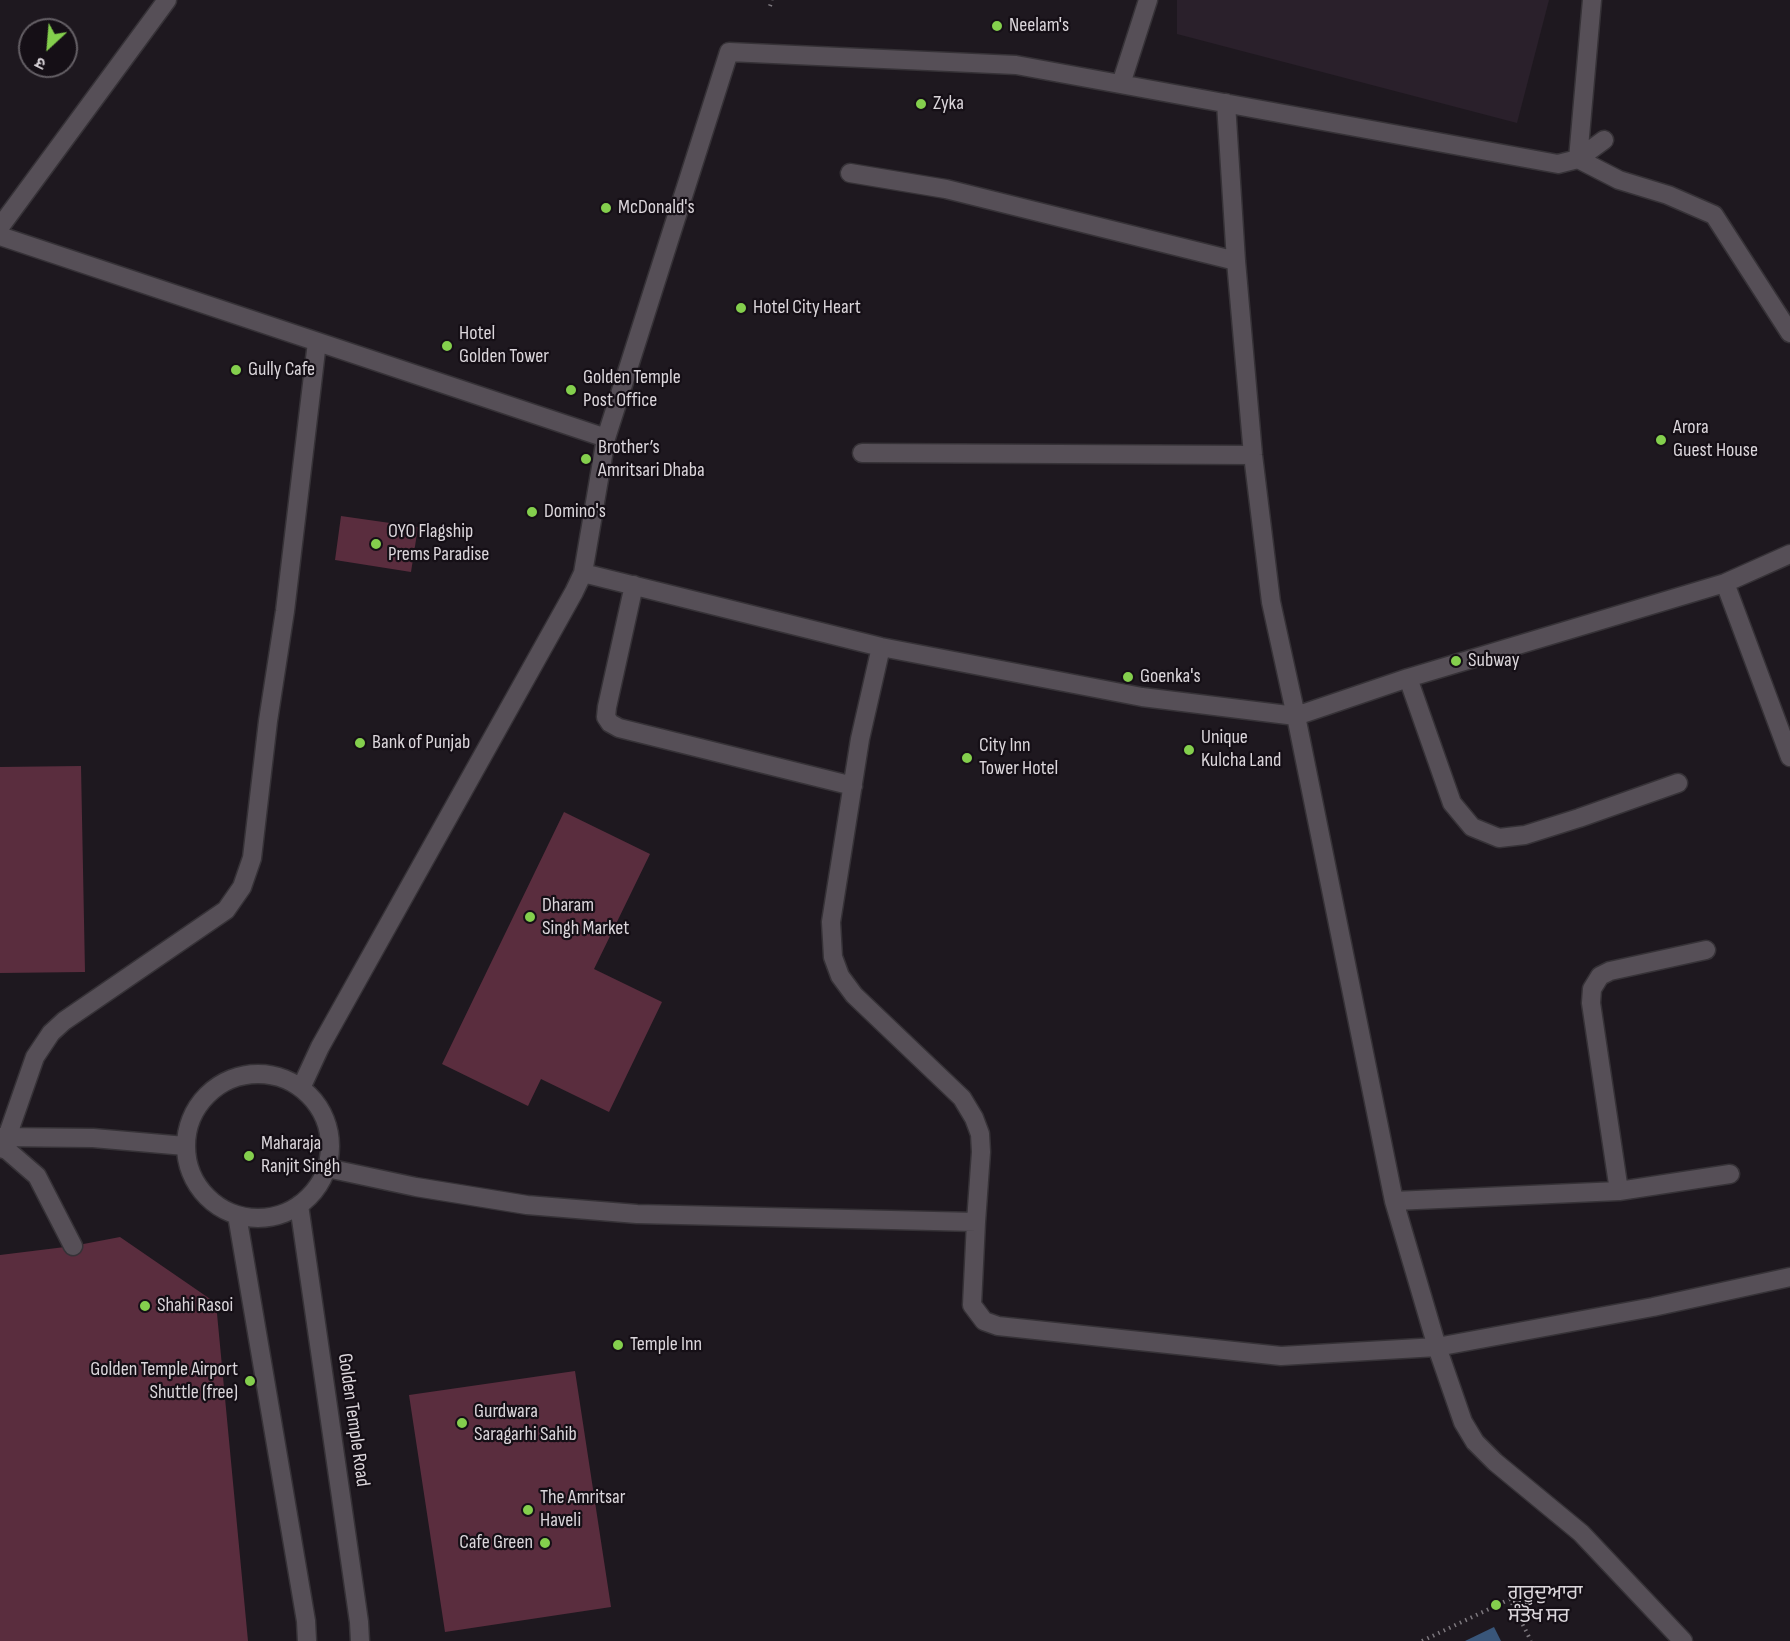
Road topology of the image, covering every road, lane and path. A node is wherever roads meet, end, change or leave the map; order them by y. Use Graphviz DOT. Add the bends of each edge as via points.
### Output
graph roads {
  1 [pos="167,0"];
  2 [pos="772,0"];
  3 [pos="1148,0"];
  4 [pos="1592,0"];
  5 [pos="770,6"];
  6 [pos="1121,84"];
  7 [pos="1226,103"];
  8 [pos="1604,140"];
  9 [pos="1578,159"];
  10 [pos="850,173"];
  11 [pos="0,227"];
  12 [pos="0,236"];
  13 [pos="1236,261"];
  14 [pos="1790,333"];
  15 [pos="317,342"];
  16 [pos="606,438"];
  17 [pos="862,453"];
  18 [pos="1253,455"];
  19 [pos="1790,554"];
  20 [pos="583,573"];
  21 [pos="1725,583"];
  22 [pos="634,585"];
  23 [pos="881,647"];
  24 [pos="1408,678"];
  25 [pos="1296,716"];
  26 [pos="1790,757"];
  27 [pos="1678,783"];
  28 [pos="853,786"];
  29 [pos="1706,950"];
  30 [pos="301,1088"];
  31 [pos="2,1141"];
  32 [pos="185,1146"];
  33 [pos="327,1168"];
  34 [pos="1730,1174"];
  35 [pos="1619,1191"];
  36 [pos="1394,1201"];
  37 [pos="299,1205"];
  38 [pos="237,1215"];
  39 [pos="976,1222"];
  40 [pos="73,1246"];
  41 [pos="1790,1277"];
  42 [pos="1437,1347"];
  43 [pos="307,1641"];
  44 [pos="360,1641"];
  45 [pos="1422,1641"];
  46 [pos="1531,1641"];
  47 [pos="1683,1641"];
  1 -- 11 [label="street"];
  2 -- 5 [label="path"];
  3 -- 6 [label="street"];
  4 -- 9 [label="street"];
  6 -- 7 [label="street"];
  6 -- 16 [label="street" via="1016,65 729,52"];
  7 -- 9 [label="street" via="1558,164"];
  7 -- 13 [label="street"];
  8 -- 9 [label="street"];
  9 -- 14 [label="street" via="1619,180 1714,215"];
  10 -- 13 [label="street" via="946,189"];
  12 -- 15 [label="street"];
  13 -- 18 [label="street"];
  15 -- 16 [label="street"];
  15 -- 31 [label="street" via="252,858 242,887 226,910 51,1033 35,1058"];
  16 -- 20 [label="street"];
  17 -- 18 [label="street"];
  18 -- 25 [label="street" via="1271,602"];
  19 -- 21 [label="street"];
  20 -- 22 [label="street"];
  20 -- 30 [label="street" via="320,1047"];
  21 -- 24 [label="street"];
  21 -- 26 [label="street"];
  22 -- 23 [label="street"];
  22 -- 28 [label="street" via="607,707 610,723"];
  23 -- 25 [label="street" via="1142,697"];
  23 -- 28 [label="street"];
  24 -- 25 [label="street"];
  24 -- 27 [label="street" via="1452,803 1472,826 1499,838 1568,822"];
  25 -- 36 [label="street"];
  28 -- 39 [label="street" via="831,922 833,957 840,976 854,995 962,1098 974,1118 981,1152"];
  29 -- 35 [label="street" via="1610,971 1600,976 1592,989"];
  30 -- 32 [label="street" via="281,1078 258,1074 236,1077 215,1087 199,1104 189,1124"];
  30 -- 33 [label="street" via="326,1123 330,1145"];
  31 -- 32 [label="street" via="93,1138"];
  31 -- 40 [label="street" via="37,1176"];
  32 -- 38 [label="street" via="189,1169 200,1189 216,1205"];
  33 -- 37 [label="street" via="316,1189"];
  33 -- 39 [label="street" via="527,1205 637,1214"];
  34 -- 35 [label="street"];
  35 -- 36 [label="street"];
  36 -- 42 [label="street"];
  37 -- 38 [label="street" via="269,1217"];
  37 -- 44 [label="street, Golden Temple Road"];
  38 -- 43 [label="street"];
  39 -- 42 [label="street" via="972,1305 984,1321 998,1326 1281,1356"];
  41 -- 42 [label="street"];
  42 -- 47 [label="street" via="1463,1422 1475,1442 1581,1533"];
  45 -- 46 [label="path" via="1510,1599"];
}
